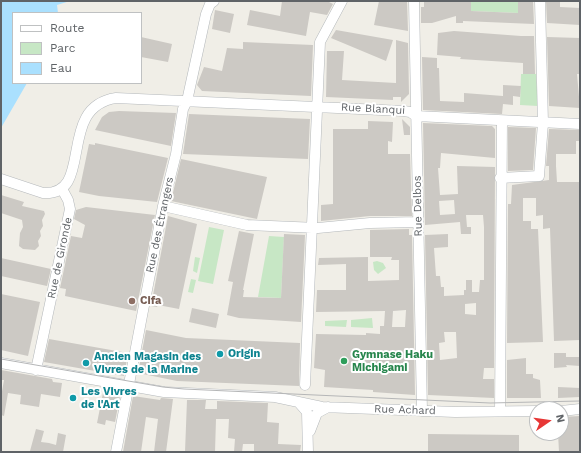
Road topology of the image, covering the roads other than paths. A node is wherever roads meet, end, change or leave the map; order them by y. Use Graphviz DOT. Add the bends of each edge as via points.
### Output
graph roads {
  1 [pos="214,1"];
  2 [pos="342,1"];
  3 [pos="414,1"];
  4 [pos="540,1"];
  5 [pos="188,101"];
  6 [pos="318,107"];
  7 [pos="416,116"];
  8 [pos="502,121"];
  9 [pos="543,123"];
  10 [pos="580,124"];
  11 [pos="500,178"];
  12 [pos="1,179"];
  13 [pos="62,189"];
  14 [pos="163,206"];
  15 [pos="418,222"];
  16 [pos="312,228"];
  17 [pos="1,363"];
  18 [pos="36,370"];
  19 [pos="305,385"];
  20 [pos="128,386"];
  21 [pos="300,404"];
  22 [pos="329,407"];
  23 [pos="580,409"];
  24 [pos="569,410"];
  25 [pos="422,411"];
  26 [pos="500,411"];
  27 [pos="529,411"];
  28 [pos="309,435"];
  29 [pos="116,452"];
  30 [pos="308,452"];
  1 -- 5 [label="street, Rue des Étrangers" via="206,14"];
  2 -- 6 [label="street" via="321,37"];
  3 -- 7 [label="street, Rue Delbos"];
  4 -- 9 [label="street"];
  5 -- 6 [label="street, Rue Blanqui"];
  5 -- 13 [label="street" via="116,98 96,104 82,125 68,184"];
  5 -- 14 [label="street, Rue des Étrangers" via="183,108 176,154"];
  6 -- 7 [label="street, Rue Blanqui" via="404,110"];
  6 -- 16 [label="street"];
  7 -- 8 [label="street, Rue Blanqui"];
  7 -- 15 [label="street, Rue Delbos"];
  8 -- 9 [label="street, Rue Blanqui"];
  8 -- 11 [label="street"];
  9 -- 10 [label="street, Rue Blanqui"];
  9 -- 11 [label="street" via="539,176"];
  11 -- 26 [label="street"];
  12 -- 13 [label="street" via="42,193"];
  13 -- 18 [label="street, Rue de Gironde" via="70,209"];
  14 -- 16 [label="street" via="247,224"];
  14 -- 20 [label="street, Rue des Étrangers"];
  15 -- 16 [label="street"];
  15 -- 25 [label="street, Rue Delbos"];
  16 -- 19 [label="street"];
  17 -- 18 [label="street, Rue Achard"];
  18 -- 20 [label="street, Rue Achard"];
  20 -- 21 [label="street, Rue Achard" via="183,394 275,397"];
  20 -- 29 [label="street, Rue des Étrangers"];
  21 -- 22 [label="street, Rue Achard"];
  21 -- 28 [label="street" via="307,412"];
  22 -- 25 [label="street, Rue Achard"];
  22 -- 28 [label="street" via="318,413"];
  23 -- 24 [label="street"];
  25 -- 26 [label="street, Rue Achard"];
  26 -- 27 [label="street, Rue Achard"];
  28 -- 30 [label="street"];
}
